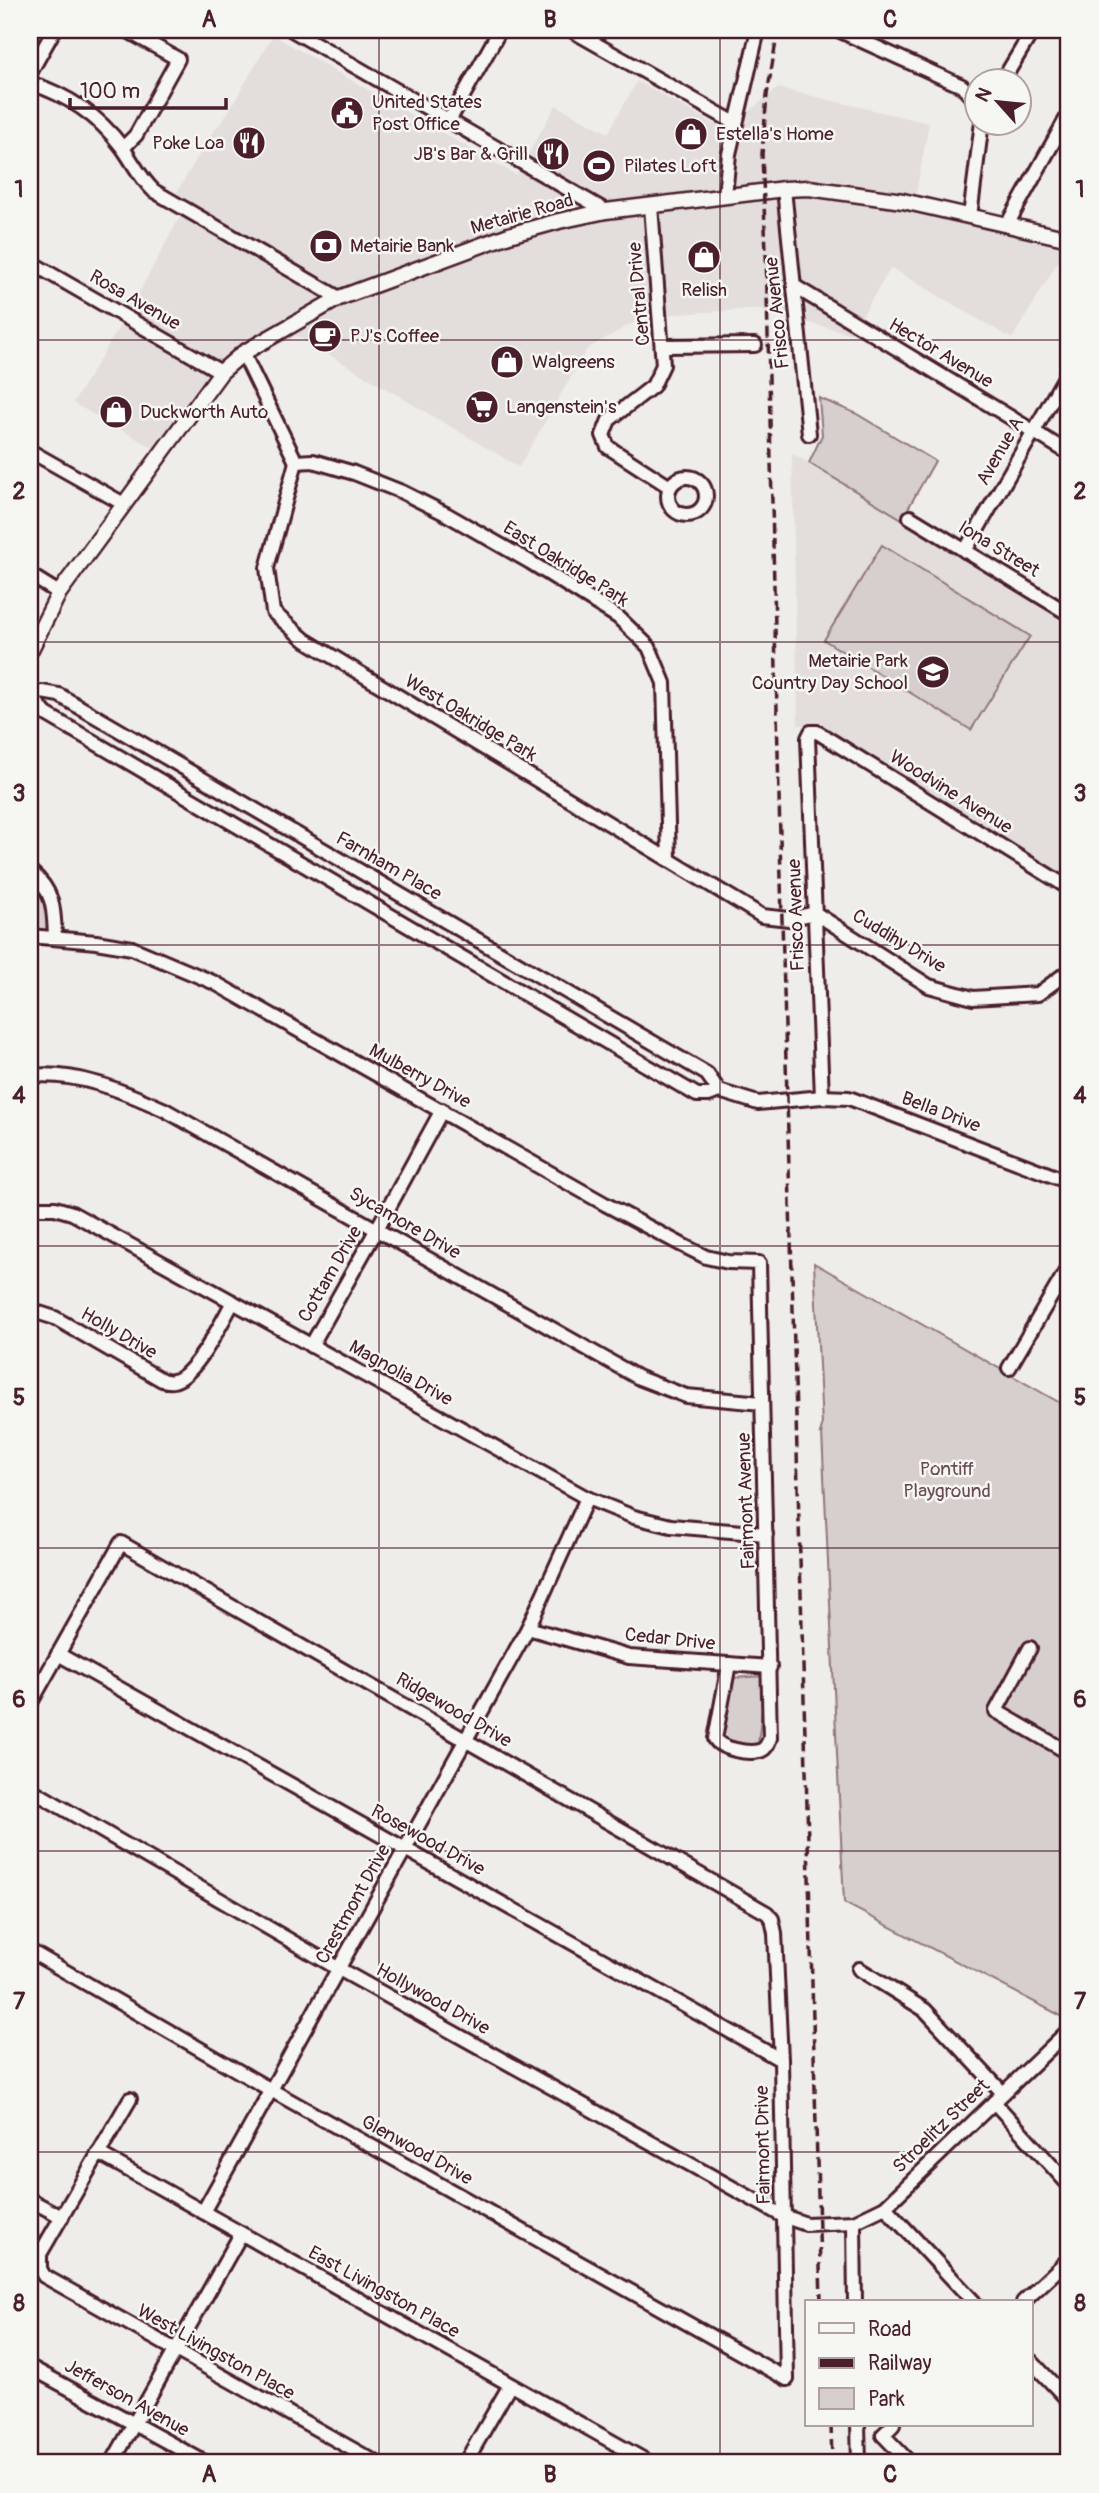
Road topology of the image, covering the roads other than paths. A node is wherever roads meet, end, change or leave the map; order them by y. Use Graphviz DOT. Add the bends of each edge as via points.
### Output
graph roads {
  1 [pos="54,30"];
  2 [pos="126,30"];
  3 [pos="292,30"];
  4 [pos="500,30"];
  5 [pos="571,30"];
  6 [pos="758,30"];
  7 [pos="838,30"];
  8 [pos="1033,30"];
  9 [pos="1011,66"];
  10 [pos="30,73"];
  11 [pos="30,83"];
  12 [pos="962,86"];
  13 [pos="1069,114"];
  14 [pos="450,119"];
  15 [pos="735,123"];
  16 [pos="980,136"];
  17 [pos="123,148"];
  18 [pos="784,189"];
  19 [pos="725,196"];
  20 [pos="651,206"];
  21 [pos="607,211"];
  22 [pos="970,216"];
  23 [pos="1008,223"];
  24 [pos="1069,239"];
  25 [pos="30,262"];
  26 [pos="793,286"];
  27 [pos="339,298"];
  28 [pos="755,345"];
  29 [pos="663,346"];
  30 [pos="243,353"];
  31 [pos="1069,370"];
  32 [pos="221,372"];
  33 [pos="1033,431"];
  34 [pos="809,433"];
  35 [pos="30,452"];
  36 [pos="1069,453"];
  37 [pos="296,462"];
  38 [pos="670,487"];
  39 [pos="122,503"];
  40 [pos="910,517"];
  41 [pos="965,551"];
  42 [pos="30,575"];
  43 [pos="59,593"];
  44 [pos="1069,614"];
  45 [pos="30,651"];
  46 [pos="31,697"];
  47 [pos="811,732"];
  48 [pos="669,859"];
  49 [pos="30,871"];
  50 [pos="1069,888"];
  51 [pos="815,913"];
  52 [pos="30,936"];
  53 [pos="55,938"];
  54 [pos="1069,971"];
  55 [pos="30,1076"];
  56 [pos="719,1091"];
  57 [pos="822,1097"];
  58 [pos="795,1100"];
  59 [pos="442,1110"];
  60 [pos="1069,1182"];
  61 [pos="30,1208"];
  62 [pos="377,1229"];
  63 [pos="759,1263"];
  64 [pos="1069,1266"];
  65 [pos="233,1302"];
  66 [pos="30,1310"];
  67 [pos="311,1346"];
  68 [pos="1009,1368"];
  69 [pos="762,1402"];
  70 [pos="587,1498"];
  71 [pos="766,1534"];
  72 [pos="528,1628"];
  73 [pos="1030,1648"];
  74 [pos="58,1654"];
  75 [pos="729,1664"];
  76 [pos="770,1667"];
  77 [pos="30,1704"];
  78 [pos="467,1740"];
  79 [pos="1069,1753"];
  80 [pos="30,1789"];
  81 [pos="406,1850"];
  82 [pos="767,1913"];
  83 [pos="30,1951"];
  84 [pos="339,1969"];
  85 [pos="859,1969"];
  86 [pos="1069,2030"];
  87 [pos="780,2060"];
  88 [pos="271,2090"];
  89 [pos="999,2097"];
  90 [pos="130,2099"];
  91 [pos="98,2153"];
  92 [pos="1069,2185"];
  93 [pos="30,2200"];
  94 [pos="886,2207"];
  95 [pos="203,2212"];
  96 [pos="783,2216"];
  97 [pos="62,2217"];
  98 [pos="826,2222"];
  99 [pos="854,2222"];
  100 [pos="241,2234"];
  101 [pos="1069,2259"];
  102 [pos="855,2300"];
  103 [pos="972,2300"];
  104 [pos="1025,2300"];
  105 [pos="176,2352"];
  106 [pos="1032,2362"];
  107 [pos="30,2367"];
  108 [pos="787,2379"];
  109 [pos="510,2385"];
  110 [pos="1069,2401"];
  111 [pos="135,2423"];
  112 [pos="892,2426"];
  113 [pos="858,2428"];
  114 [pos="883,2435"];
  115 [pos="112,2463"];
  116 [pos="206,2463"];
  117 [pos="377,2463"];
  118 [pos="465,2463"];
  119 [pos="650,2463"];
  120 [pos="859,2463"];
  121 [pos="910,2463"];
  1 -- 10 [label="street"];
  2 -- 17 [label="street" via="178,59 136,135"];
  3 -- 14 [label="street"];
  4 -- 14 [label="street"];
  5 -- 15 [label="street"];
  6 -- 15 [label="street"];
  7 -- 12 [label="street"];
  8 -- 9 [label="street"];
  11 -- 17 [label="street" via="88,110"];
  13 -- 23 [label="street"];
  14 -- 21 [label="street"];
  15 -- 19 [label="street"];
  16 -- 22 [label="street"];
  17 -- 27 [label="street" via="154,191"];
  18 -- 19 [label="main road, Metairie Road"];
  18 -- 22 [label="main road, Metairie Road" via="893,199"];
  18 -- 26 [label="street, Frisco Avenue"];
  19 -- 20 [label="main road, Metairie Road"];
  20 -- 21 [label="main road, Metairie Road"];
  20 -- 29 [label="street, Central Drive"];
  21 -- 27 [label="main road, Metairie Road" via="509,235"];
  22 -- 23 [label="main road, Metairie Road"];
  23 -- 24 [label="main road, Metairie Road"];
  25 -- 32 [label="street, Rosa Avenue"];
  26 -- 33 [label="street, Hector Avenue"];
  26 -- 34 [label="street, Frisco Avenue"];
  27 -- 30 [label="main road, Metairie Road"];
  28 -- 29 [label="street"];
  29 -- 38 [label="street, Central Drive" via="663,365 653,386 608,420 603,436 608,447"];
  30 -- 32 [label="main road, Metairie Road"];
  30 -- 37 [label="street"];
  31 -- 33 [label="street, Avenue A"];
  32 -- 39 [label="main road, Metairie Road"];
  33 -- 36 [label="street, Hector Avenue"];
  33 -- 41 [label="street, Avenue A"];
  35 -- 39 [label="street"];
  37 -- 48 [label="street, East Oakridge Park" via="313,461 354,473 446,514 618,617 649,647 664,683"];
  37 -- 48 [label="street, West Oakridge Park" via="267,568 273,612 305,640"];
  39 -- 43 [label="main road, Metairie Road"];
  40 -- 41 [label="street, Iona Street"];
  41 -- 44 [label="street, Iona Street"];
  42 -- 43 [label="street"];
  43 -- 45 [label="main road, Metairie Road"];
  46 -- 56 [label="street, Farnham Place" via="46,714 697,1095"];
  46 -- 56 [label="street, Farnham Place" via="42,692 59,695 707,1074"];
  47 -- 50 [label="street, Woodvine Avenue"];
  47 -- 51 [label="street, Frisco Avenue"];
  48 -- 51 [label="street, West Oakridge Park" via="762,916 789,919"];
  49 -- 53 [label="street" via="54,903"];
  51 -- 54 [label="street, Cuddihy Drive" via="929,986 973,998 1038,994"];
  51 -- 57 [label="street, Frisco Avenue"];
  52 -- 53 [label="street, Mulberry Drive"];
  53 -- 59 [label="street, Mulberry Drive" via="132,948 215,983"];
  55 -- 62 [label="street, Sycamore Drive" via="80,1080 121,1090"];
  56 -- 58 [label="street, Farnham Place" via="758,1103"];
  57 -- 58 [label="street, Bella Drive"];
  57 -- 60 [label="street, Bella Drive" via="849,1098"];
  59 -- 62 [label="street, Cottam Drive"];
  59 -- 63 [label="street, Mulberry Drive" via="706,1257"];
  61 -- 65 [label="street, Magnolia Drive" via="72,1213"];
  62 -- 67 [label="street, Cottam Drive"];
  62 -- 69 [label="street, Sycamore Drive" via="639,1378 685,1396"];
  63 -- 69 [label="street, Fairmont Avenue"];
  64 -- 68 [label="street"];
  65 -- 66 [label="street, Holly Drive" via="197,1363 175,1381 162,1380 55,1318"];
  65 -- 67 [label="street, Magnolia Drive"];
  67 -- 70 [label="street, Magnolia Drive"];
  69 -- 71 [label="street, Fairmont Avenue"];
  70 -- 71 [label="street, Magnolia Drive" via="671,1526"];
  70 -- 72 [label="street, Crestmont Drive"];
  71 -- 76 [label="street, Fairmont Avenue"];
  72 -- 75 [label="street, Cedar Drive" via="629,1657"];
  72 -- 78 [label="street, Crestmont Drive"];
  73 -- 79 [label="street" via="996,1712"];
  74 -- 77 [label="street"];
  74 -- 78 [label="street, Ridgewood Drive" via="121,1543"];
  74 -- 81 [label="street, Rosewood Drive"];
  75 -- 76 [label="street, Cedar Drive"];
  75 -- 76 [label="street, Fairmont Avenue" via="715,1739 729,1749 765,1748 770,1738"];
  78 -- 81 [label="street, Crestmont Drive"];
  78 -- 82 [label="street, Ridgewood Drive"];
  80 -- 84 [label="street, Hollywood Drive"];
  81 -- 84 [label="street, Crestmont Drive"];
  81 -- 87 [label="street, Rosewood Drive"];
  82 -- 87 [label="street, Fairmont Drive" via="775,1933"];
  83 -- 88 [label="street, Glenwood Drive"];
  84 -- 88 [label="street, Crestmont Drive"];
  84 -- 96 [label="street, Hollywood Drive"];
  85 -- 89 [label="street" via="925,2010"];
  86 -- 89 [label="street, Stroelitz Street"];
  87 -- 96 [label="street, Fairmont Drive"];
  88 -- 95 [label="street, Crestmont Drive"];
  88 -- 108 [label="street, Glenwood Drive"];
  89 -- 92 [label="street"];
  89 -- 94 [label="street, Stroelitz Street"];
  90 -- 91 [label="street"];
  91 -- 95 [label="street, East Livingston Place"];
  91 -- 97 [label="street"];
  93 -- 97 [label="street"];
  94 -- 99 [label="street, Stroelitz Street"];
  94 -- 103 [label="street"];
  95 -- 100 [label="street, East Livingston Place"];
  96 -- 98 [label="street, Hollywood Drive" via="806,2224"];
  96 -- 108 [label="street, Fairmont Drive"];
  97 -- 105 [label="street, West Livingston Place" via="40,2255 40,2269 50,2281"];
  98 -- 99 [label="street, Stroelitz Street"];
  99 -- 102 [label="street"];
  100 -- 105 [label="street"];
  100 -- 109 [label="street, East Livingston Place"];
  101 -- 104 [label="street"];
  105 -- 111 [label="street"];
  105 -- 117 [label="street, West Livingston Place"];
  106 -- 110 [label="street"];
  107 -- 111 [label="street, Jefferson Avenue"];
  109 -- 118 [label="street"];
  109 -- 119 [label="street, East Livingston Place"];
  111 -- 115 [label="street"];
  111 -- 116 [label="street, Jefferson Avenue"];
  112 -- 114 [label="street"];
  113 -- 114 [label="street"];
  113 -- 120 [label="street"];
  114 -- 121 [label="street"];
}
